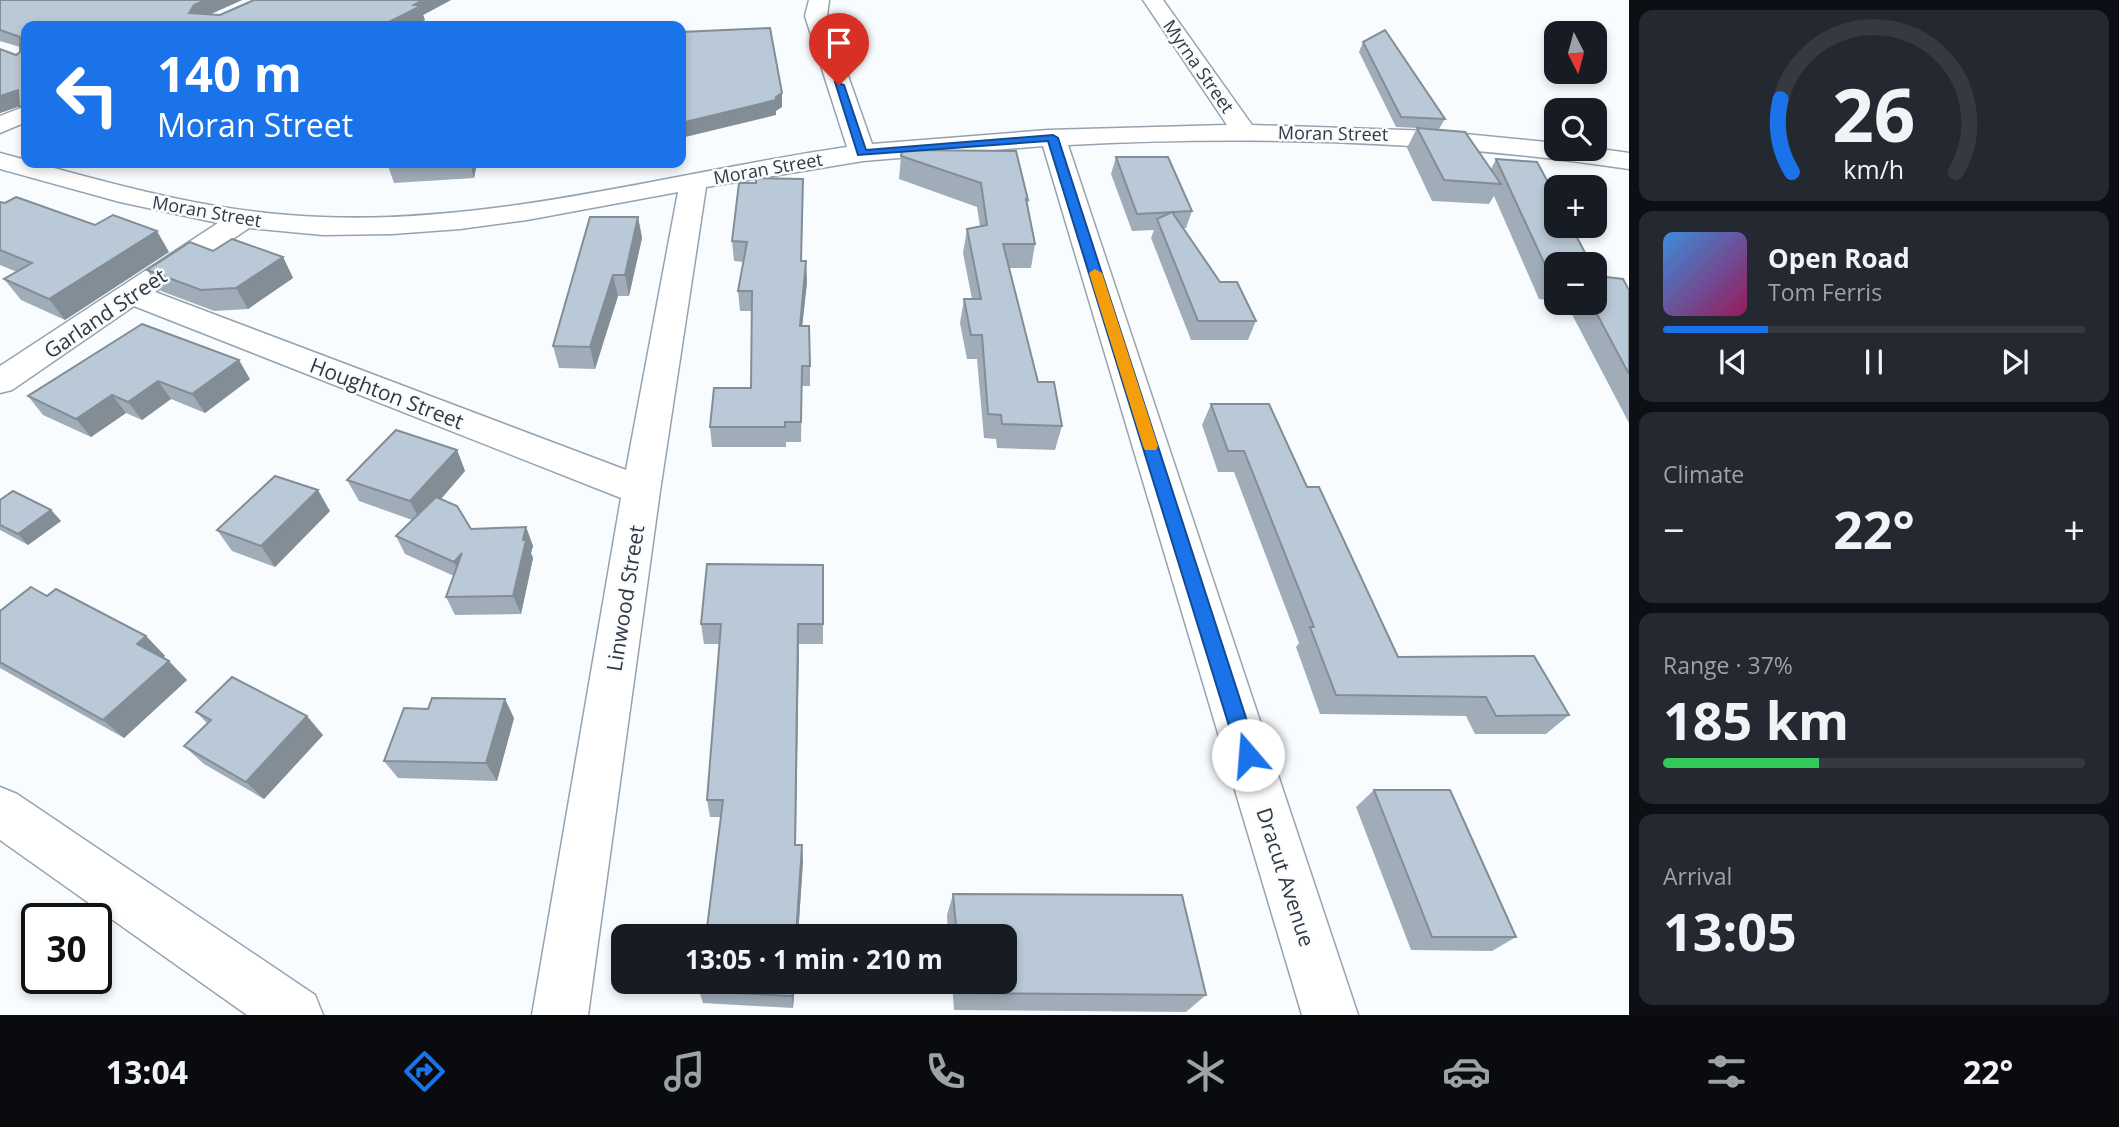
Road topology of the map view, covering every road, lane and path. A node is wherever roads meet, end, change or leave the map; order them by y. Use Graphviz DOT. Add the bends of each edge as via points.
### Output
graph roads {
  1 [pos="819,0"];
  2 [pos="1153,0"];
  3 [pos="21,116"];
  4 [pos="0,126"];
  5 [pos="1245,132"];
  6 [pos="1053,138"];
  7 [pos="862,153"];
  8 [pos="0,160"];
  9 [pos="1628,162"];
  10 [pos="21,166"];
  11 [pos="29,168"];
  12 [pos="693,182"];
  13 [pos="243,219"];
  14 [pos="134,295"];
  15 [pos="0,382"];
  16 [pos="641,491"];
  17 [pos="0,811"];
  18 [pos="295,1015"];
  19 [pos="560,1015"];
  20 [pos="1330,1015"];
  1 -- 7 [label="street" via="816,16"];
  2 -- 5 [label="street, Myrna Street"];
  3 -- 4 [label="street"];
  5 -- 6 [label="street, Moran Street"];
  5 -- 9 [label="street, Moran Street" via="1433,136"];
  6 -- 7 [label="street, Moran Street"];
  6 -- 20 [label="street, Dracut Avenue"];
  7 -- 12 [label="street, Moran Street"];
  8 -- 10 [label="street, Moran Street"];
  11 -- 13 [label="street, Moran Street" via="171,207"];
  12 -- 13 [label="street, Moran Street" via="560,208 451,222 363,226"];
  12 -- 16 [label="street, Linwood Street"];
  13 -- 14 [label="street, Garland Street"];
  14 -- 15 [label="street, Garland Street"];
  14 -- 16 [label="street, Houghton Street"];
  16 -- 19 [label="street, Linwood Street"];
  17 -- 18 [label="street"];
}
